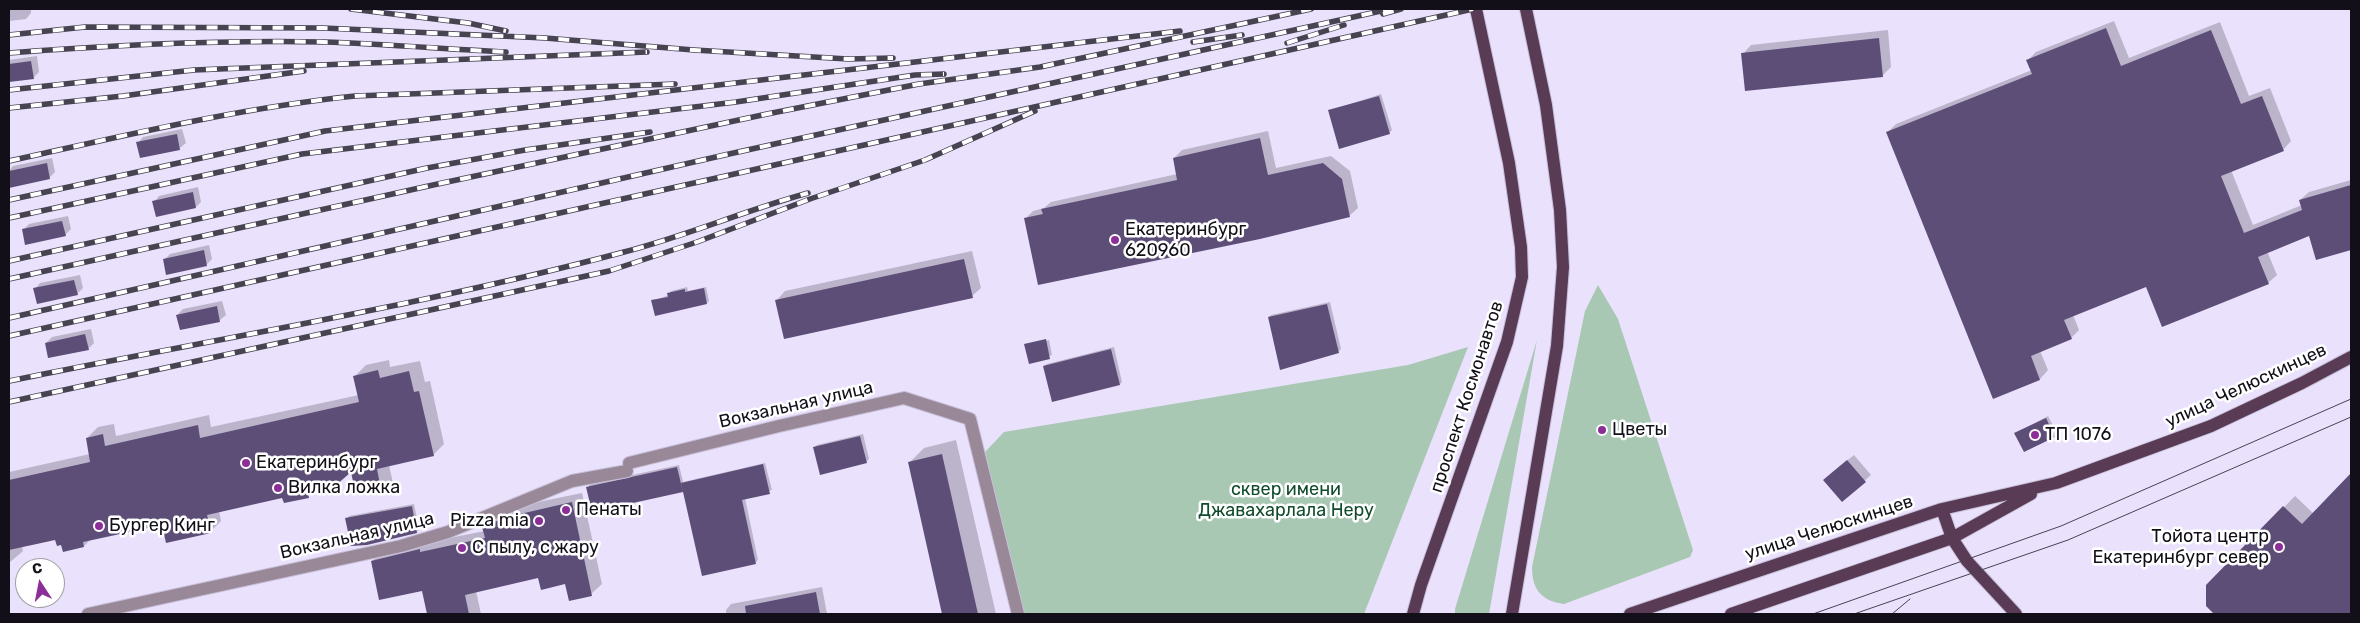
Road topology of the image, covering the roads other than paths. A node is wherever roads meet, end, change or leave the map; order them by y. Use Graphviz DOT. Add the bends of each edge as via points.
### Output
graph roads {
  1 [pos="1476,9"];
  2 [pos="1526,9"];
  3 [pos="2351,357"];
  4 [pos="2042,488"];
  5 [pos="1942,509"];
  6 [pos="1952,538"];
  7 [pos="88,614"];
  8 [pos="1018,614"];
  9 [pos="1413,614"];
  10 [pos="1512,614"];
  11 [pos="1630,614"];
  12 [pos="1731,614"];
  13 [pos="2016,614"];
  1 -- 9 [label="main road, проспект Космонавтов" via="1508,163 1520,239 1522,278 1507,342"];
  2 -- 10 [label="main road" via="1546,105 1560,210 1563,267 1557,346"];
  3 -- 4 [label="main road, улица Челюскинцев" via="2211,426"];
  4 -- 5 [label="main road, улица Челюскинцев"];
  4 -- 6 [label="main road, улица Челюскинцев"];
  5 -- 6 [label="main road"];
  5 -- 11 [label="main road, улица Челюскинцев"];
  6 -- 12 [label="main road, улица Челюскинцев"];
  6 -- 13 [label="main road" via="1972,567"];
  7 -- 8 [label="street, Вокзальная улица" via="401,546 448,532 572,480 779,426 904,398 970,419"];
}
